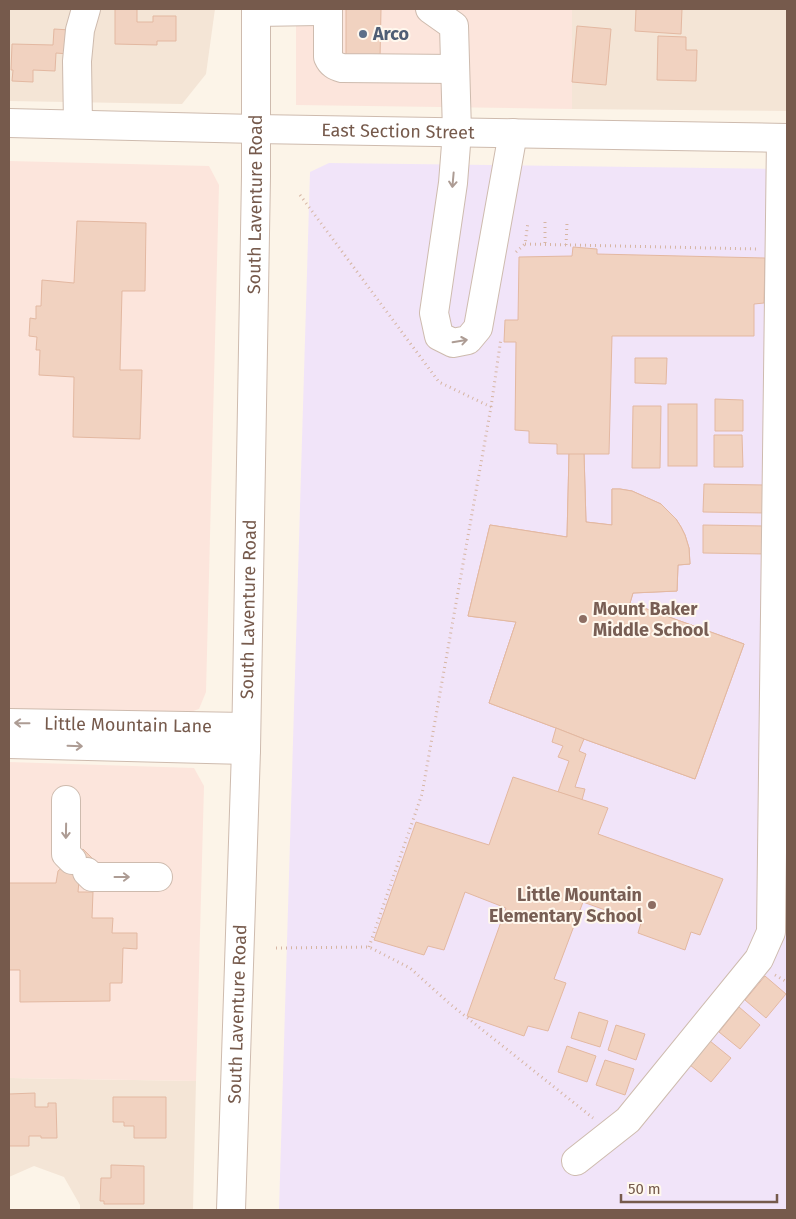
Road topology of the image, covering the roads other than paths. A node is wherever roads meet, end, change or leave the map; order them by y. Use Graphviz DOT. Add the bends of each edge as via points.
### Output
graph roads {
  1 [pos="86,9"];
  2 [pos="322,9"];
  3 [pos="328,9"];
  4 [pos="430,9"];
  5 [pos="256,10"];
  6 [pos="456,69"];
  7 [pos="9,123"];
  8 [pos="78,124"];
  9 [pos="256,129"];
  10 [pos="457,132"];
  11 [pos="513,133"];
  12 [pos="784,138"];
  13 [pos="9,723"];
  14 [pos="246,738"];
  15 [pos="9,744"];
  16 [pos="66,800"];
  17 [pos="158,877"];
  18 [pos="576,1161"];
  19 [pos="231,1210"];
  1 -- 8 [label="street" via="77,61"];
  2 -- 5 [label="street"];
  3 -- 6 [label="street" via="328,57 335,66"];
  4 -- 6 [label="street" via="454,26"];
  5 -- 9 [label="street, South Laventure Road"];
  6 -- 10 [label="street"];
  7 -- 8 [label="street, East Section Street"];
  8 -- 9 [label="street, East Section Street"];
  9 -- 10 [label="street, East Section Street"];
  9 -- 14 [label="street, South Laventure Road"];
  10 -- 11 [label="street, East Section Street"];
  10 -- 11 [label="street, one-way" via="434,313 439,336 453,343 468,340 478,328"];
  11 -- 12 [label="street, East Section Street"];
  12 -- 18 [label="street" via="779,248 770,932 760,959 628,1120"];
  14 -- 13 [label="street, Little Mountain Lane, one-way"];
  15 -- 14 [label="street, Little Mountain Lane, one-way"];
  14 -- 19 [label="street, South Laventure Road"];
  16 -- 17 [label="street, one-way" via="66,854 92,877"];
}
